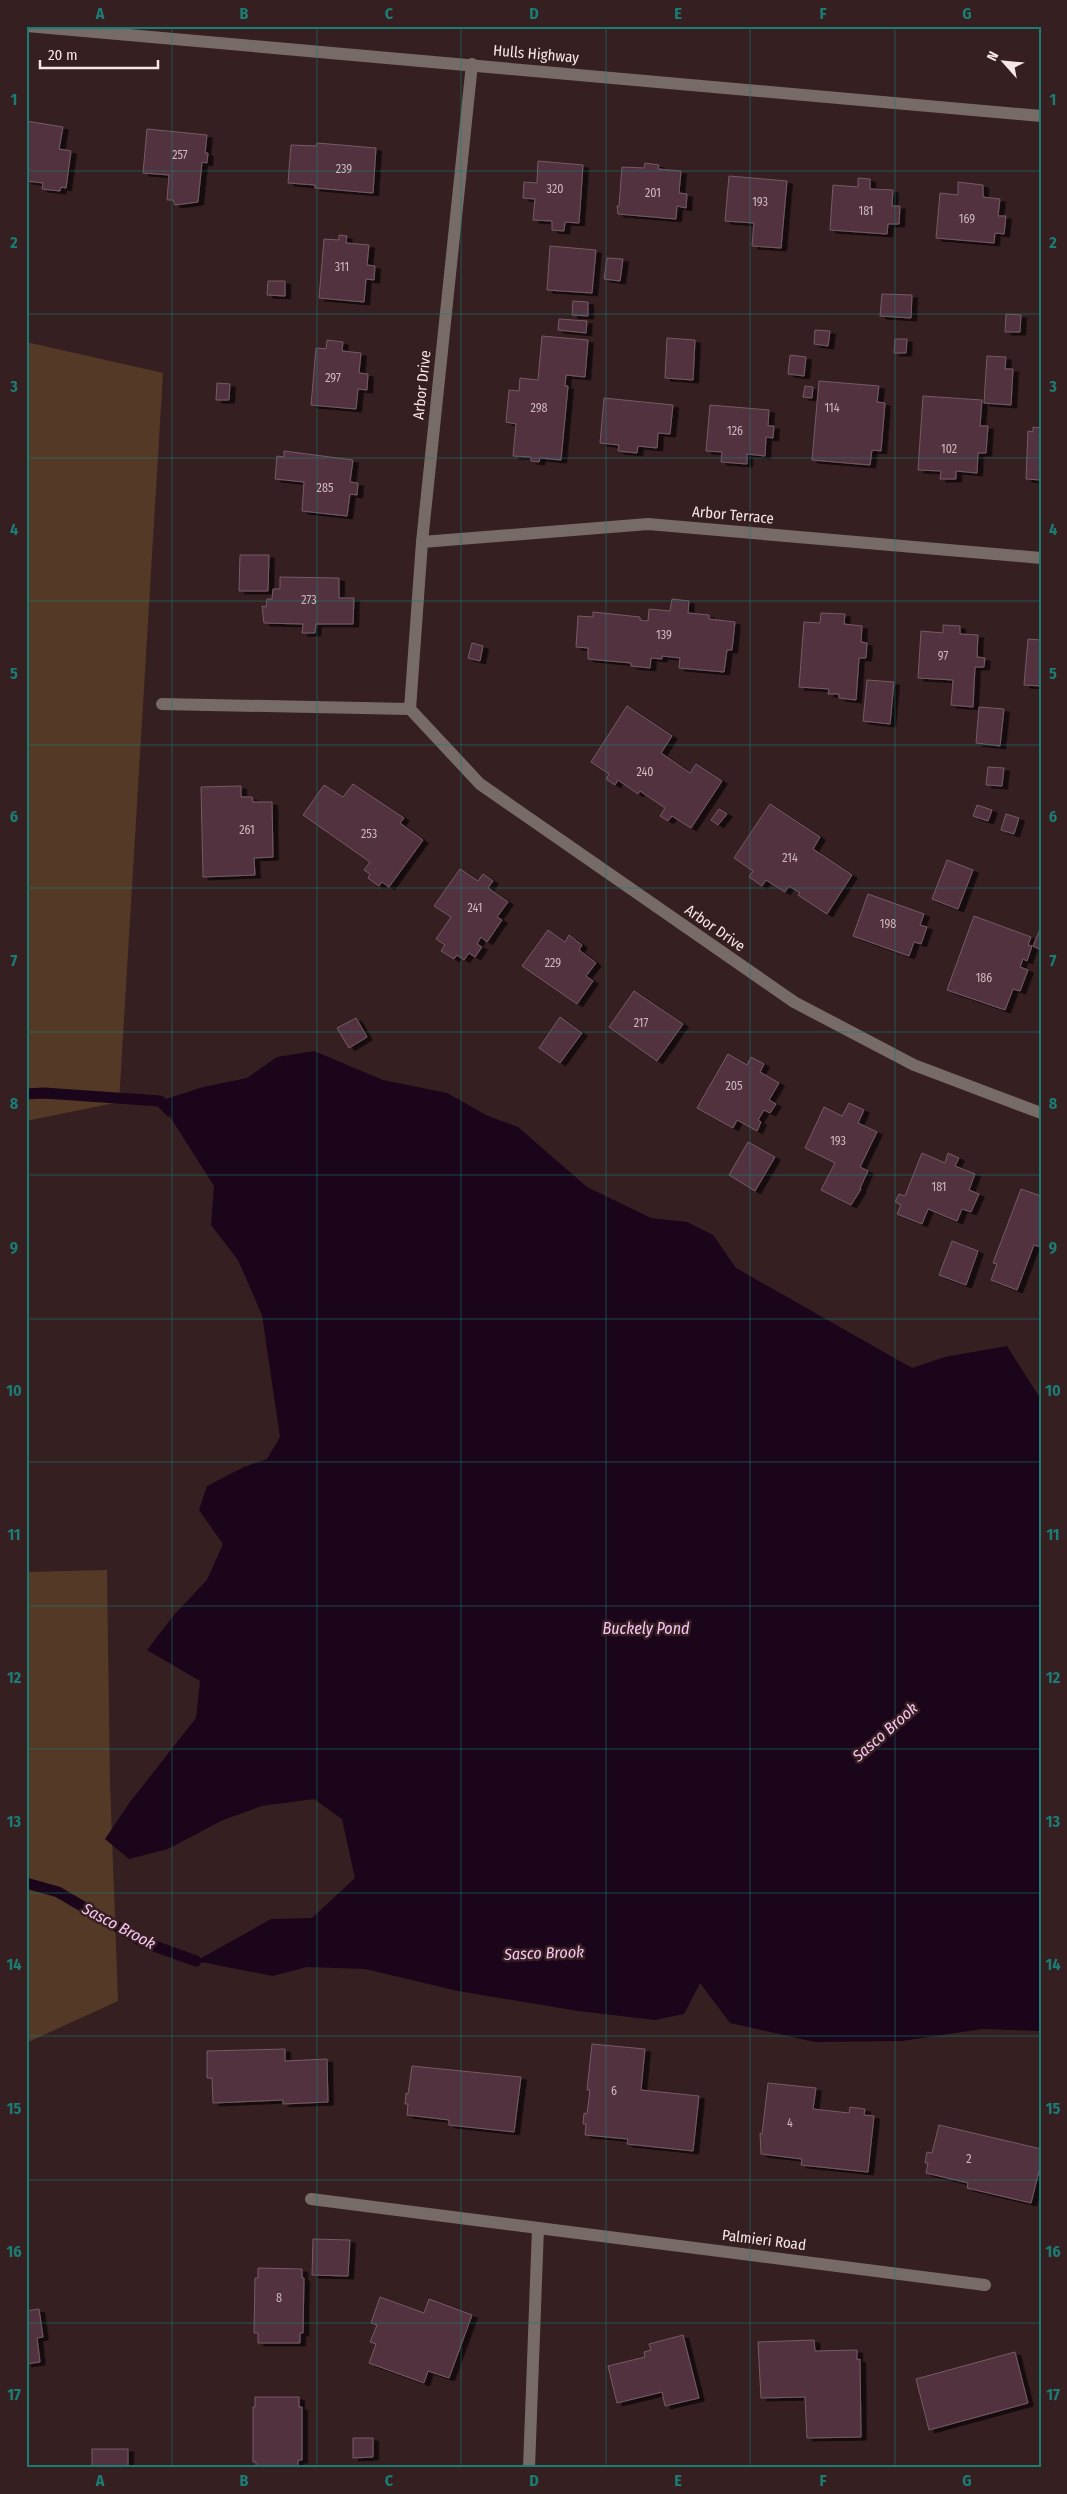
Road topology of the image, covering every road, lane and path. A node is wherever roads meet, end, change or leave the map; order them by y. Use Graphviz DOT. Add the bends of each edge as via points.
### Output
graph roads {
  1 [pos="27,26"];
  2 [pos="472,64"];
  3 [pos="1041,116"];
  4 [pos="422,542"];
  5 [pos="1041,558"];
  6 [pos="162,704"];
  7 [pos="410,709"];
  8 [pos="1041,1113"];
  9 [pos="311,2199"];
  10 [pos="538,2228"];
  11 [pos="985,2285"];
  12 [pos="529,2468"];
  1 -- 2 [label="street, Hulls Highway"];
  2 -- 3 [label="street, Hulls Highway"];
  2 -- 4 [label="street, Arbor Drive"];
  4 -- 5 [label="street, Arbor Terrace" via="648,524"];
  4 -- 7 [label="street, Arbor Drive"];
  6 -- 7 [label="street"];
  7 -- 8 [label="street, Arbor Drive" via="480,784 794,1002 914,1065"];
  9 -- 10 [label="street, Palmieri Road"];
  10 -- 11 [label="street, Palmieri Road"];
  10 -- 12 [label="street"];
}
